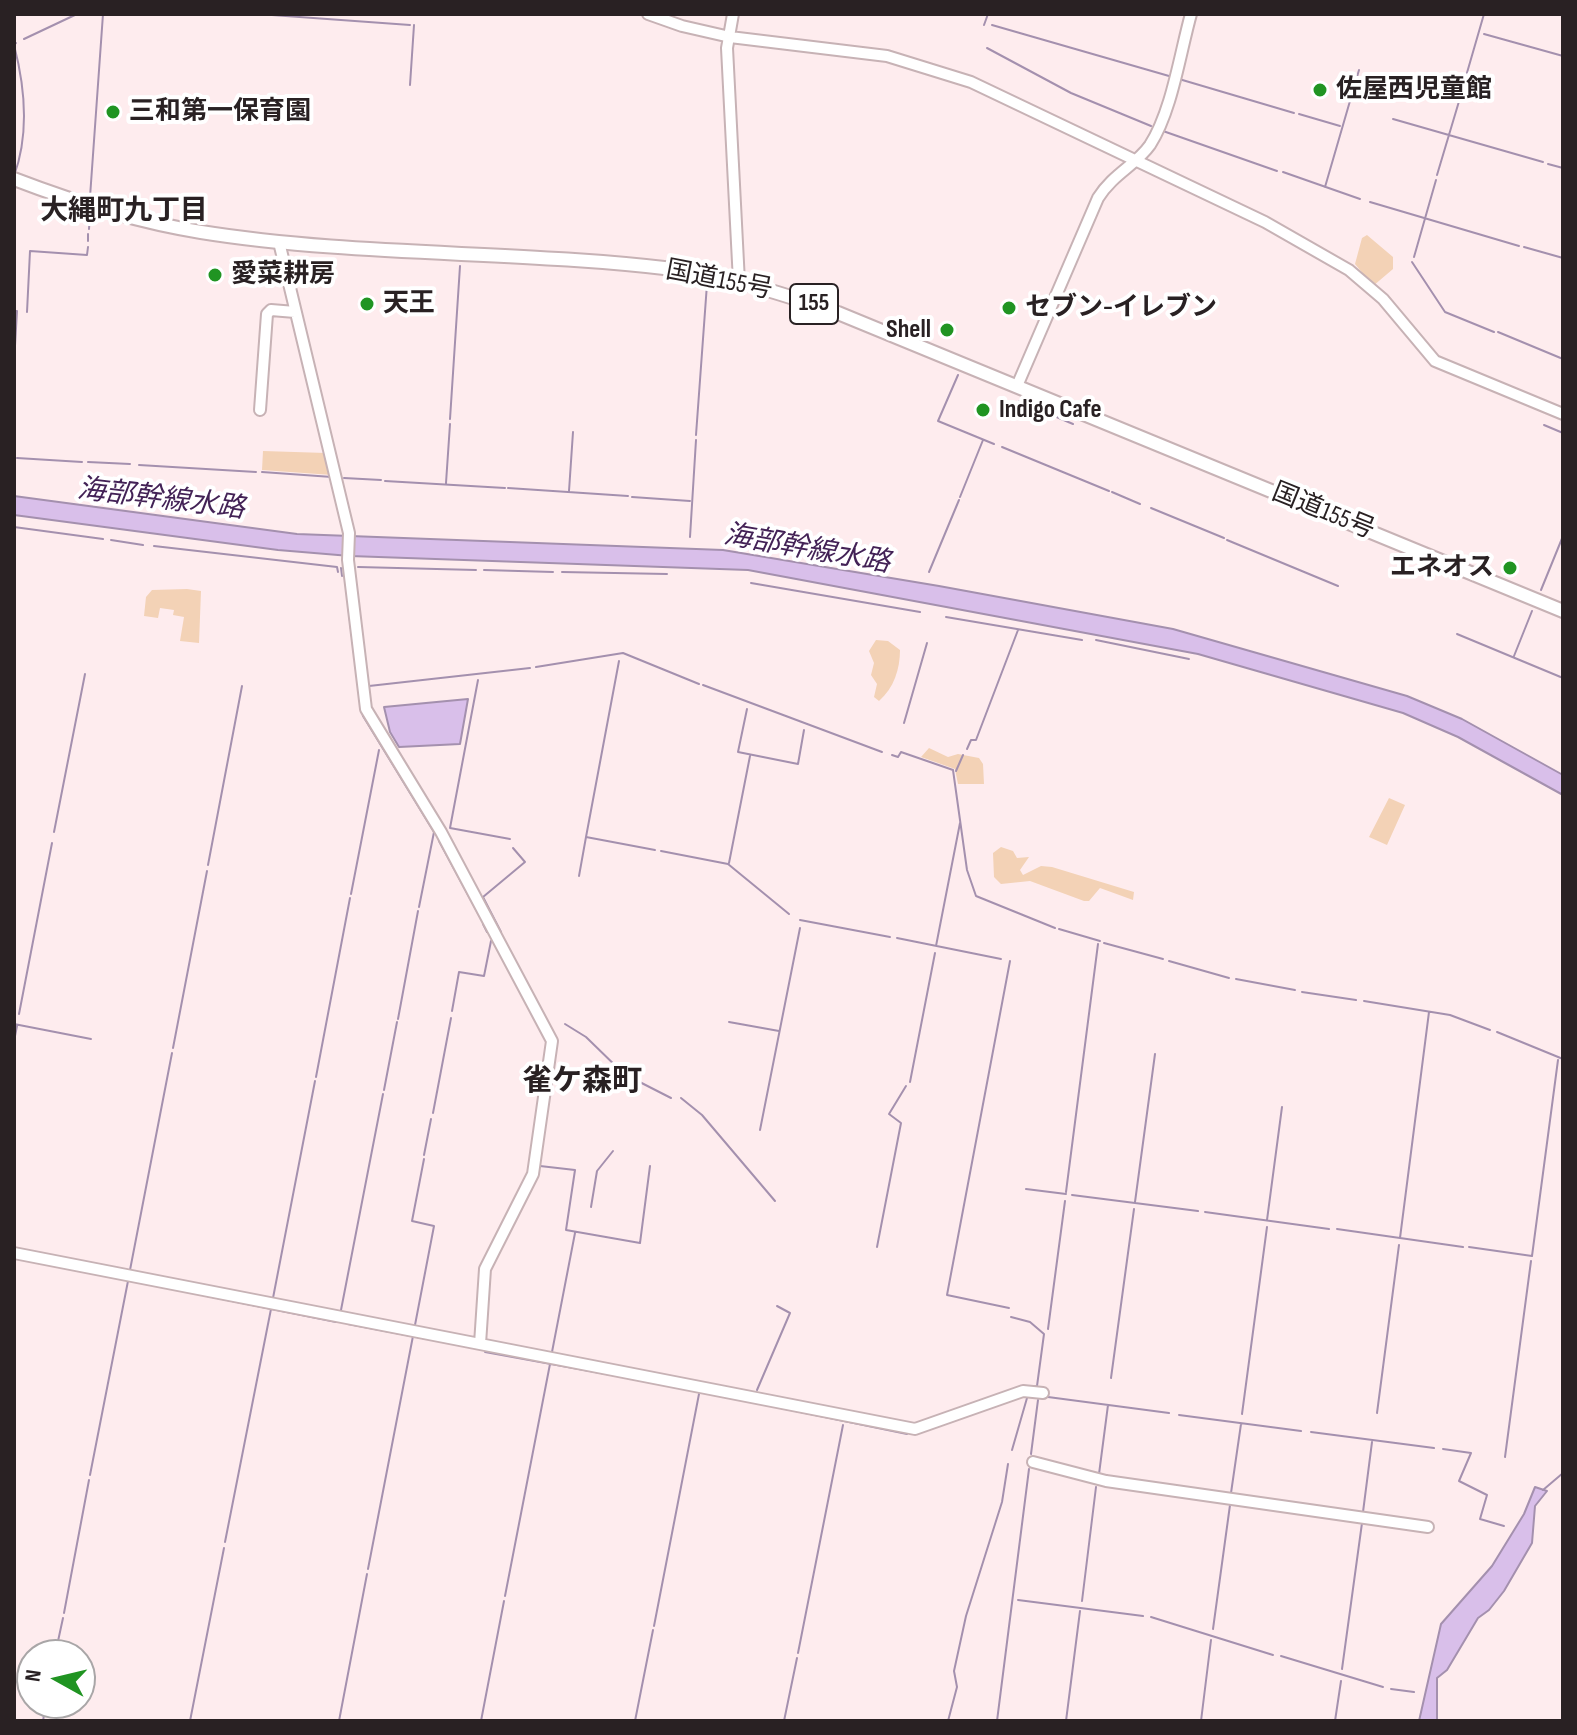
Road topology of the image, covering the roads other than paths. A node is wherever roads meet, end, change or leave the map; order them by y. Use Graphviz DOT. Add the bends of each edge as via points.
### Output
graph roads {
  1 [pos="648,14"];
  2 [pos="733,14"];
  3 [pos="1191,14"];
  4 [pos="730,37"];
  5 [pos="1134,160"];
  6 [pos="16,180"];
  7 [pos="279,242"];
  8 [pos="739,282"];
  9 [pos="295,312"];
  10 [pos="1017,386"];
  11 [pos="260,410"];
  12 [pos="1563,414"];
  13 [pos="1563,611"];
  14 [pos="14,1253"];
  15 [pos="480,1344"];
  16 [pos="1043,1393"];
  17 [pos="1033,1462"];
  18 [pos="1428,1527"];
  1 -- 4 [label="street"];
  2 -- 4 [label="street"];
  3 -- 5 [label="street" via="1158,129"];
  4 -- 5 [label="street" via="883,55 929,67"];
  4 -- 8 [label="street"];
  5 -- 10 [label="street" via="1098,198"];
  5 -- 12 [label="street" via="1265,222 1349,270 1383,299 1435,361"];
  6 -- 7 [label="highway, 国道155号 / 155" via="173,228"];
  7 -- 8 [label="highway, 国道155号 / 155" via="645,267"];
  7 -- 9 [label="street"];
  8 -- 10 [label="highway, 国道155号 / 155" via="838,313"];
  9 -- 11 [label="street" via="267,314"];
  9 -- 15 [label="street" via="349,537 368,714 441,832 552,1041 533,1174 485,1269"];
  10 -- 13 [label="highway, 国道155号 / 155"];
  14 -- 15 [label="street"];
  15 -- 16 [label="street" via="915,1429 1026,1391"];
  17 -- 18 [label="street" via="1106,1481"];
}
